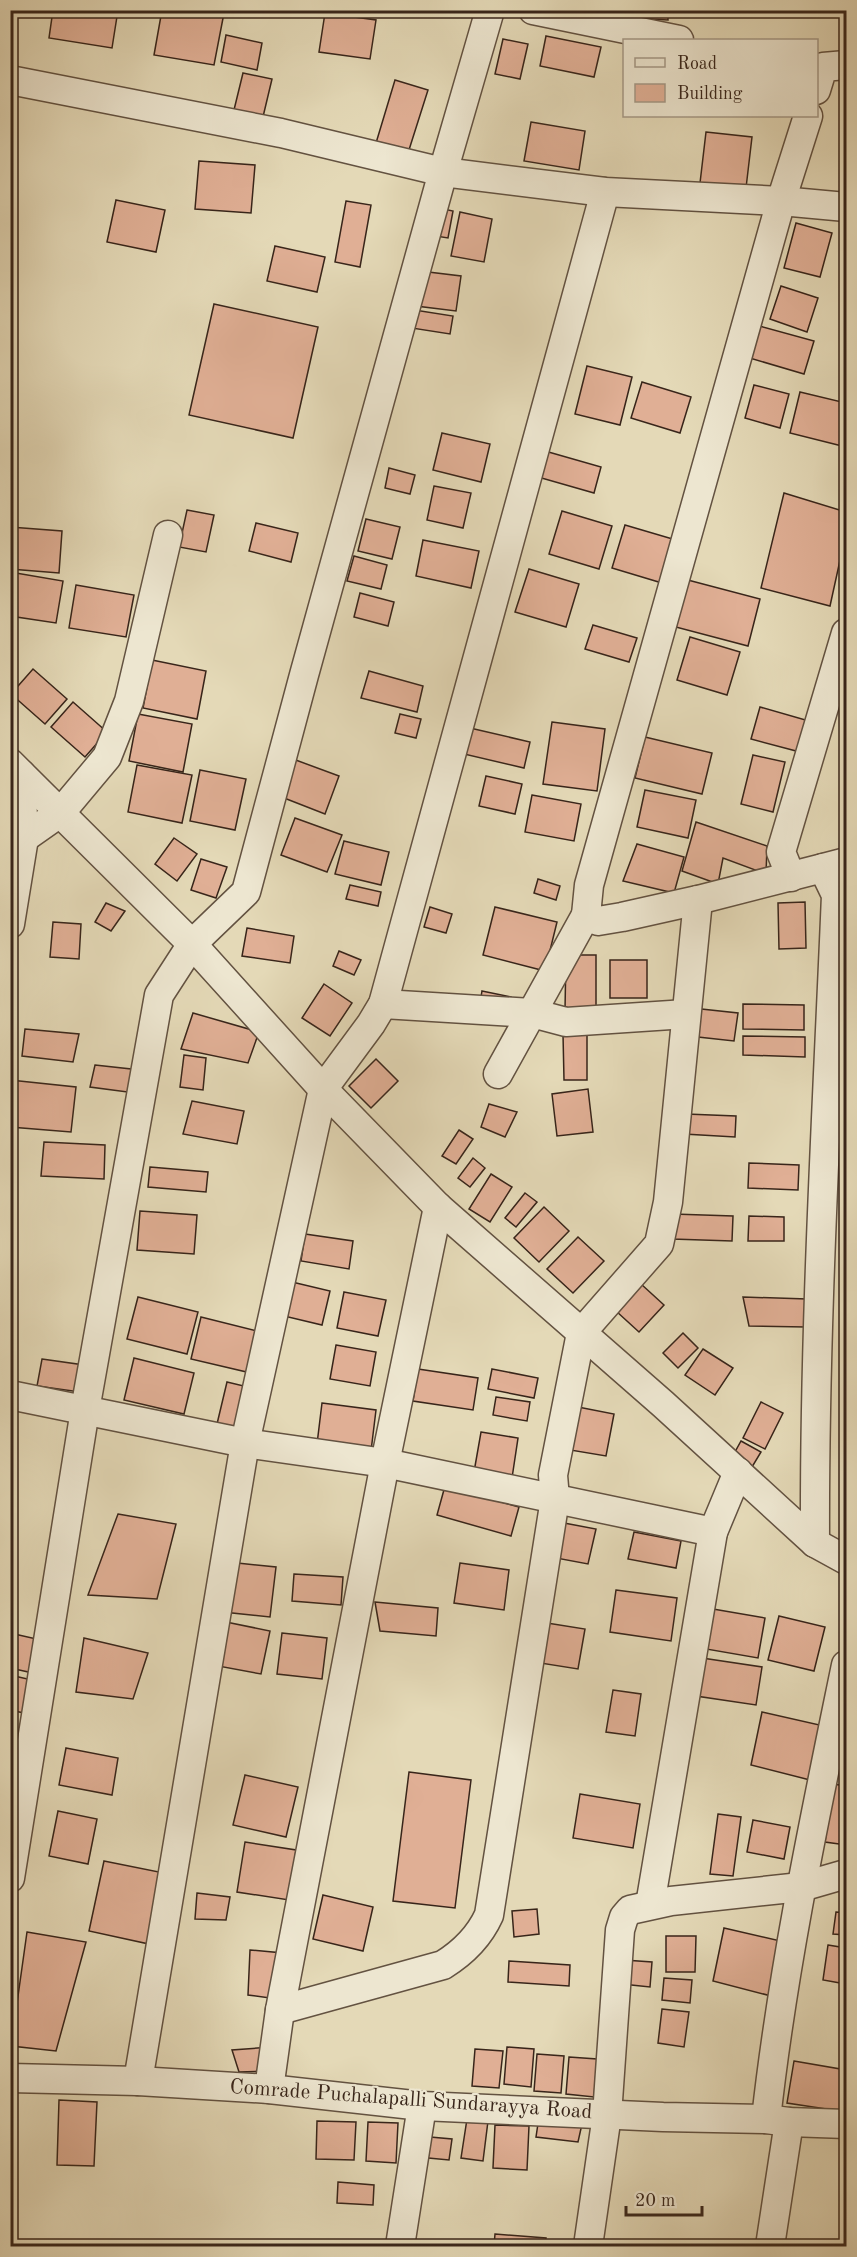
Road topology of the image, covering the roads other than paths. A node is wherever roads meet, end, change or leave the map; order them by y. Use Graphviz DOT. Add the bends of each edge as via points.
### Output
graph roads {
  1 [pos="490,10"];
  2 [pos="533,10"];
  3 [pos="674,39"];
  4 [pos="10,80"];
  5 [pos="808,117"];
  6 [pos="443,172"];
  7 [pos="605,192"];
  8 [pos="781,201"];
  9 [pos="846,207"];
  10 [pos="168,535"];
  11 [pos="846,633"];
  12 [pos="16,769"];
  13 [pos="61,812"];
  14 [pos="17,838"];
  15 [pos="835,865"];
  16 [pos="791,877"];
  17 [pos="698,900"];
  18 [pos="586,915"];
  19 [pos="10,924"];
  20 [pos="192,944"];
  21 [pos="383,1004"];
  22 [pos="532,1013"];
  23 [pos="686,1014"];
  24 [pos="838,1066"];
  25 [pos="498,1074"];
  26 [pos="323,1089"];
  27 [pos="438,1208"];
  28 [pos="581,1333"];
  29 [pos="10,1395"];
  30 [pos="85,1410"];
  31 [pos="245,1443"];
  32 [pos="385,1463"];
  33 [pos="738,1472"];
  34 [pos="555,1499"];
  35 [pos="713,1532"];
  36 [pos="815,1543"];
  37 [pos="846,1560"];
  38 [pos="846,1665"];
  39 [pos="846,1874"];
  40 [pos="10,1878"];
  41 [pos="801,1887"];
  42 [pos="650,1905"];
  43 [pos="280,2010"];
  44 [pos="10,2078"];
  45 [pos="138,2081"];
  46 [pos="269,2089"];
  47 [pos="422,2106"];
  48 [pos="608,2115"];
  49 [pos="778,2120"];
  50 [pos="846,2124"];
  51 [pos="400,2247"];
  52 [pos="588,2247"];
  53 [pos="770,2247"];
  1 -- 6 [label="street"];
  2 -- 3 [label="street"];
  4 -- 6 [label="street" via="281,133"];
  5 -- 8 [label="street"];
  6 -- 7 [label="street"];
  6 -- 20 [label="street" via="246,892"];
  7 -- 8 [label="street"];
  7 -- 21 [label="street"];
  8 -- 9 [label="street"];
  8 -- 18 [label="street" via="589,885"];
  10 -- 13 [label="street" via="129,701 107,757"];
  11 -- 16 [label="street" via="782,852"];
  12 -- 13 [label="street"];
  12 -- 14 [label="street"];
  13 -- 14 [label="street"];
  13 -- 20 [label="street"];
  14 -- 19 [label="street"];
  15 -- 16 [label="street"];
  15 -- 24 [label="street"];
  16 -- 17 [label="street"];
  17 -- 18 [label="street" via="598,921"];
  17 -- 23 [label="street"];
  18 -- 22 [label="street"];
  20 -- 26 [label="street"];
  20 -- 30 [label="street" via="159,995"];
  21 -- 22 [label="street"];
  21 -- 26 [label="street"];
  22 -- 23 [label="street" via="566,1022"];
  22 -- 25 [label="street"];
  23 -- 28 [label="street" via="668,1202 659,1245"];
  24 -- 36 [label="street" via="818,1294"];
  26 -- 27 [label="street"];
  26 -- 31 [label="street"];
  27 -- 28 [label="street"];
  27 -- 32 [label="street"];
  28 -- 33 [label="street"];
  28 -- 34 [label="street" via="553,1475"];
  29 -- 30 [label="street"];
  30 -- 31 [label="street"];
  30 -- 40 [label="street"];
  31 -- 32 [label="street"];
  31 -- 45 [label="street"];
  32 -- 34 [label="street"];
  32 -- 43 [label="street"];
  33 -- 35 [label="street"];
  33 -- 36 [label="street"];
  34 -- 35 [label="street"];
  34 -- 43 [label="street" via="489,1915 481,1931 443,1965"];
  35 -- 42 [label="street"];
  36 -- 37 [label="street"];
  38 -- 41 [label="street"];
  39 -- 41 [label="street"];
  41 -- 42 [label="street"];
  41 -- 49 [label="street" via="771,2075"];
  42 -- 48 [label="street" via="630,1910 620,1930"];
  43 -- 46 [label="street"];
  44 -- 45 [label="street, Comrade Puchalapalli Sundarayya Road"];
  45 -- 46 [label="street, Comrade Puchalapalli Sundarayya Road"];
  46 -- 47 [label="street, Comrade Puchalapalli Sundarayya Road"];
  47 -- 48 [label="street, Comrade Puchalapalli Sundarayya Road"];
  47 -- 51 [label="street"];
  48 -- 49 [label="street, Comrade Puchalapalli Sundarayya Road"];
  48 -- 52 [label="street"];
  49 -- 50 [label="street, Comrade Puchalapalli Sundarayya Road"];
  49 -- 53 [label="street"];
}
